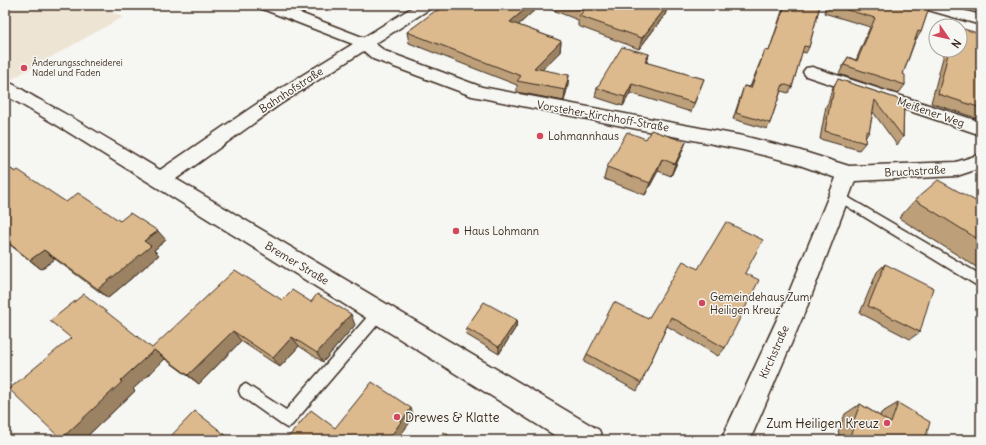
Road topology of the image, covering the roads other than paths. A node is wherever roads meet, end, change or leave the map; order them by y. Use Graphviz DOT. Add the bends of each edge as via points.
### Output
graph roads {
  1 [pos="264,5"];
  2 [pos="426,5"];
  3 [pos="926,5"];
  4 [pos="981,20"];
  5 [pos="364,43"];
  6 [pos="812,72"];
  7 [pos="5,87"];
  8 [pos="981,129"];
  9 [pos="981,161"];
  10 [pos="160,180"];
  11 [pos="843,185"];
  12 [pos="981,282"];
  13 [pos="380,312"];
  14 [pos="246,391"];
  15 [pos="589,440"];
  16 [pos="735,440"];
  1 -- 5 [label="street, Vorsteher-Kirchhoff-Straße"];
  2 -- 5 [label="street, Bahnhofstraße"];
  3 -- 4 [label="street"];
  5 -- 10 [label="street, Bahnhofstraße" via="273,101"];
  5 -- 11 [label="street, Vorsteher-Kirchhoff-Straße" via="379,55 478,92 743,143 798,157"];
  6 -- 8 [label="street, Meißener Weg"];
  7 -- 10 [label="street, Bremer Straße"];
  9 -- 11 [label="street, Bruchstraße" via="957,169"];
  10 -- 13 [label="street, Bremer Straße"];
  11 -- 12 [label="lane"];
  11 -- 16 [label="street, Kirchstraße" via="797,302"];
  13 -- 14 [label="lane" via="287,420"];
  13 -- 15 [label="street, Bremer Straße"];
}
